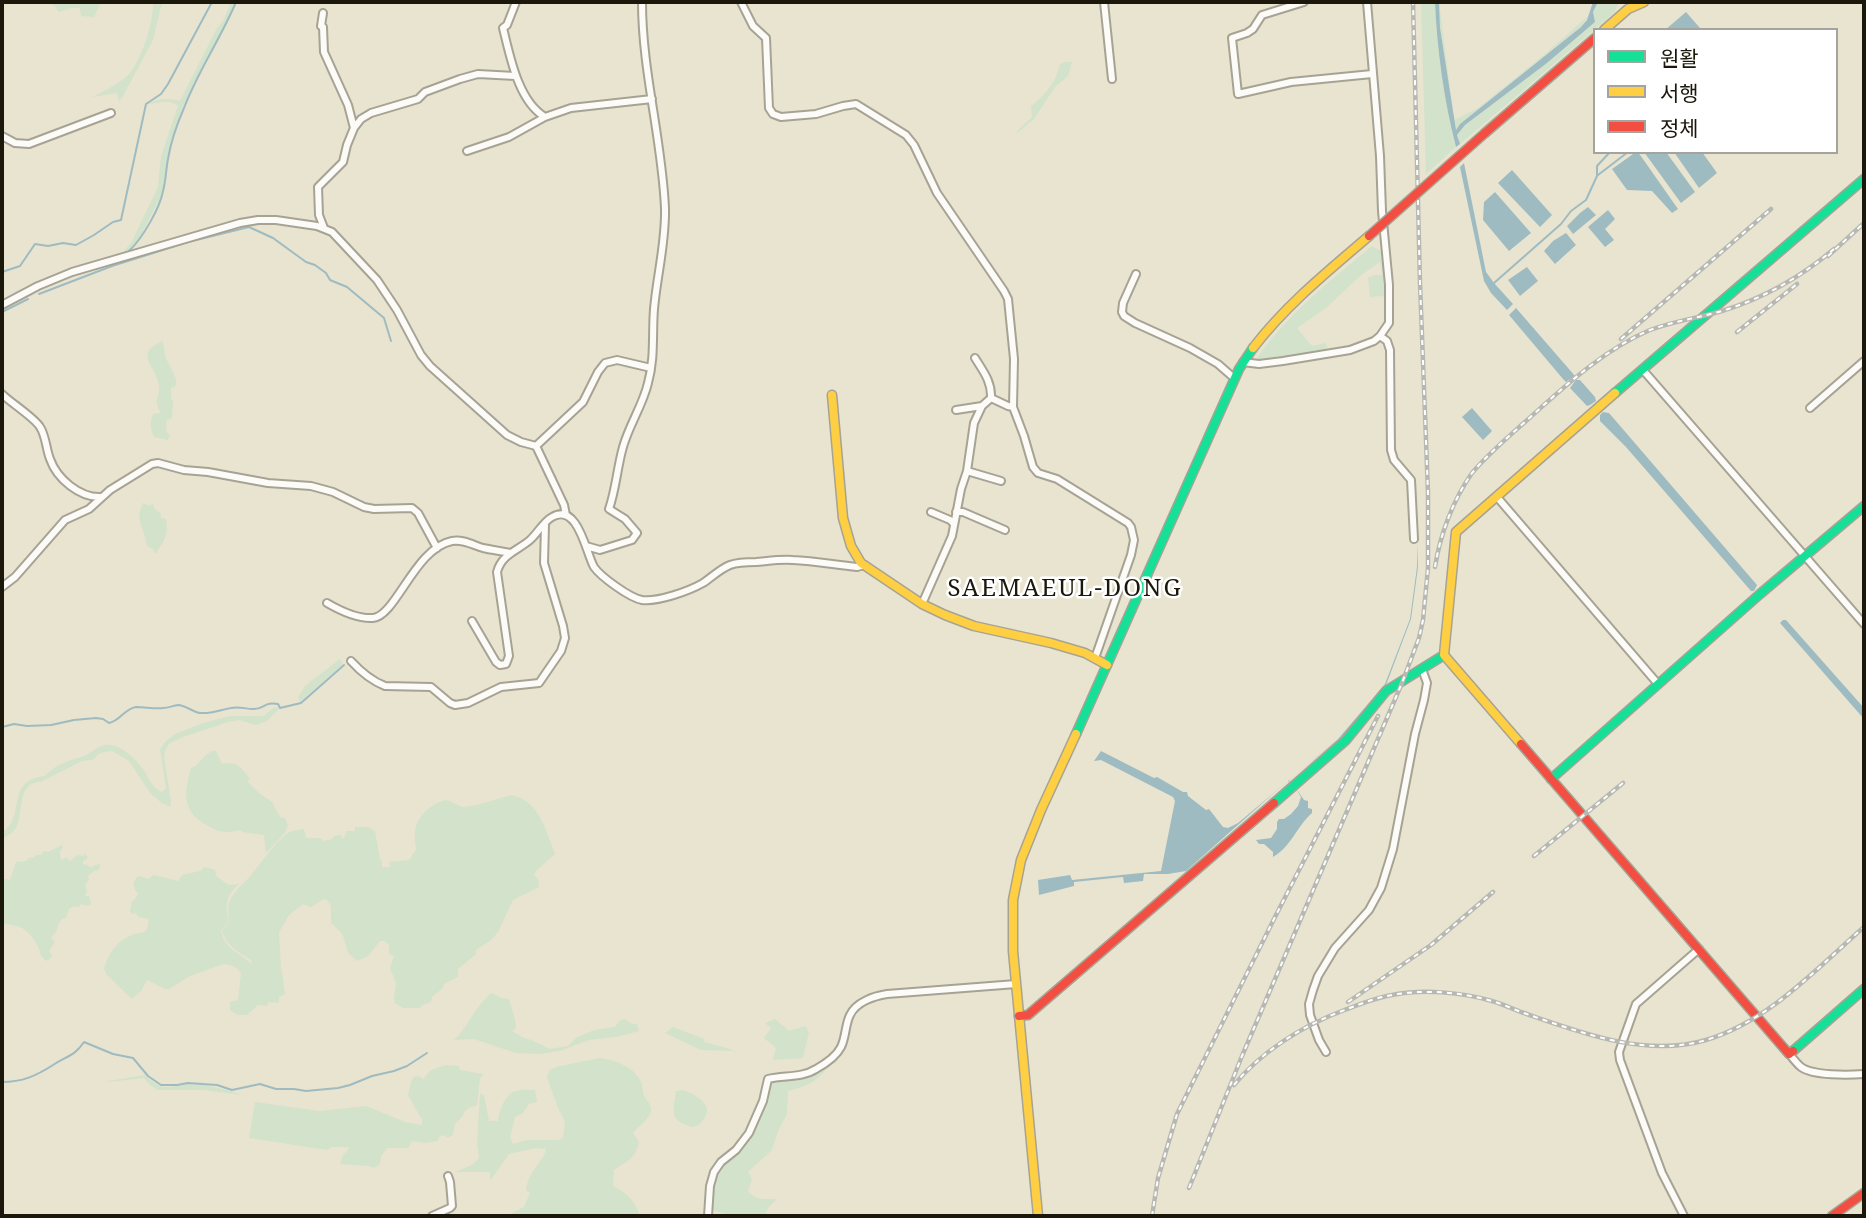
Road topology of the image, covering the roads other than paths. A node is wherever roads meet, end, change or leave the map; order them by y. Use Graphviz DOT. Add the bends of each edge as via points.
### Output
graph roads {
  1 [pos="516,2"];
  2 [pos="642,2"];
  3 [pos="741,2"];
  4 [pos="1104,2"];
  5 [pos="1304,2"];
  6 [pos="1367,2"];
  7 [pos="1644,2"];
  8 [pos="1631,5"];
  9 [pos="323,13"];
  10 [pos="1606,28"];
  11 [pos="1593,40"];
  12 [pos="1372,75"];
  13 [pos="515,76"];
  14 [pos="1112,79"];
  15 [pos="652,99"];
  16 [pos="111,113"];
  17 [pos="545,117"];
  18 [pos="354,128"];
  19 [pos="2,136"];
  20 [pos="467,151"];
  21 [pos="1864,179"];
  22 [pos="324,228"];
  23 [pos="1136,274"];
  24 [pos="2,305"];
  25 [pos="1380,337"];
  26 [pos="975,358"];
  27 [pos="1243,362"];
  28 [pos="1863,364"];
  29 [pos="651,368"];
  30 [pos="1643,370"];
  31 [pos="1234,378"];
  32 [pos="2,394"];
  33 [pos="832,395"];
  34 [pos="990,398"];
  35 [pos="982,406"];
  36 [pos="1013,407"];
  37 [pos="1810,408"];
  38 [pos="956,410"];
  39 [pos="536,446"];
  40 [pos="967,471"];
  41 [pos="1001,481"];
  42 [pos="102,497"];
  43 [pos="1497,497"];
  44 [pos="1864,506"];
  45 [pos="931,512"];
  46 [pos="956,512"];
  47 [pos="566,515"];
  48 [pos="545,523"];
  49 [pos="954,524"];
  50 [pos="1005,530"];
  51 [pos="1414,539"];
  52 [pos="586,546"];
  53 [pos="437,548"];
  54 [pos="510,553"];
  55 [pos="1806,555"];
  56 [pos="864,565"];
  57 [pos="2,587"];
  58 [pos="327,603"];
  59 [pos="922,604"];
  60 [pos="472,621"];
  61 [pos="1864,624"];
  62 [pos="1444,655"];
  63 [pos="1095,658"];
  64 [pos="351,661"];
  65 [pos="1107,665"];
  66 [pos="1422,669"];
  67 [pos="1658,684"];
  68 [pos="1551,779"];
  69 [pos="1699,949"];
  70 [pos="1016,984"];
  71 [pos="1864,989"];
  72 [pos="1019,1016"];
  73 [pos="1325,1052"];
  74 [pos="1789,1054"];
  75 [pos="1864,1074"];
  76 [pos="448,1176"];
  77 [pos="1864,1193"];
  78 [pos="432,1216"];
  79 [pos="708,1216"];
  80 [pos="1038,1216"];
  81 [pos="1684,1216"];
  82 [pos="1832,1216"];
  1 -- 13 [label="street" via="503,28"];
  2 -- 15 [label="street"];
  3 -- 36 [label="street" via="768,43 769,108 773,114 817,114 856,104 906,135 914,145 937,193 1008,299"];
  4 -- 14 [label="street"];
  5 -- 12 [label="street" via="1262,15 1253,29 1232,38 1238,94 1291,82"];
  6 -- 12 [label="street"];
  7 -- 8 [label="main road"];
  8 -- 10 [label="main road"];
  9 -- 18 [label="street" via="324,52"];
  11 -- 27 [label="main road, bridge" via="1270,326"];
  12 -- 25 [label="street" via="1390,308 1389,323"];
  13 -- 17 [label="street"];
  13 -- 18 [label="street" via="478,74 460,79 418,99 371,113"];
  15 -- 17 [label="street" via="571,108"];
  15 -- 29 [label="street" via="665,227"];
  16 -- 19 [label="street" via="29,144"];
  17 -- 20 [label="street" via="509,137"];
  18 -- 22 [label="street" via="343,162 317,191"];
  21 -- 30 [label="main road"];
  22 -- 24 [label="street" via="267,220 240,223 72,272"];
  22 -- 39 [label="street" via="377,280 430,366 507,435"];
  23 -- 31 [label="street" via="1123,303 1124,316 1190,348"];
  25 -- 27 [label="street" via="1350,350"];
  25 -- 51 [label="street" via="1390,350 1391,450 1411,480"];
  26 -- 34 [label="street" via="989,380"];
  27 -- 31 [label="main road"];
  28 -- 37 [label="street"];
  29 -- 39 [label="street" via="617,360 606,363 583,401"];
  29 -- 52 [label="street" via="645,395 629,426 609,509 637,533 632,540 600,550"];
  30 -- 43 [label="main road"];
  30 -- 55 [label="street"];
  31 -- 65 [label="main road"];
  32 -- 42 [label="street" via="40,426 50,461 63,479 82,494"];
  33 -- 56 [label="main road" via="843,518 851,546"];
  34 -- 35 [label="street"];
  34 -- 36 [label="street"];
  35 -- 38 [label="street"];
  35 -- 40 [label="street" via="974,424"];
  36 -- 63 [label="street" via="1038,473 1073,488 1131,527 1131,555"];
  39 -- 47 [label="street"];
  40 -- 41 [label="street"];
  40 -- 46 [label="street"];
  42 -- 53 [label="street" via="158,463 268,483 306,485 364,507 412,508"];
  42 -- 57 [label="street" via="59,525"];
  43 -- 62 [label="main road" via="1456,531"];
  43 -- 67 [label="street"];
  44 -- 55 [label="main road"];
  45 -- 49 [label="street"];
  46 -- 49 [label="street"];
  46 -- 50 [label="street"];
  47 -- 48 [label="street" via="555,515"];
  47 -- 52 [label="street"];
  48 -- 54 [label="street" via="533,538"];
  48 -- 64 [label="street" via="544,563 565,638 539,683 501,687 455,705 431,687 386,686"];
  49 -- 59 [label="street"];
  52 -- 56 [label="street" via="598,572 643,600 688,590 741,562"];
  53 -- 54 [label="street" via="457,540"];
  53 -- 58 [label="street" via="374,618"];
  54 -- 60 [label="street" via="497,572 509,656 506,664 496,662"];
  55 -- 61 [label="street"];
  55 -- 67 [label="main road"];
  56 -- 59 [label="main road"];
  59 -- 63 [label="main road" via="974,626"];
  62 -- 66 [label="main road"];
  62 -- 68 [label="main road"];
  63 -- 65 [label="main road"];
  65 -- 70 [label="main road" via="1021,860 1012,915"];
  66 -- 72 [label="main road" via="1387,691 1346,740 1028,1015"];
  66 -- 73 [label="street" via="1427,683 1424,700 1381,888 1369,910 1335,948 1318,976 1309,1004"];
  67 -- 68 [label="main road"];
  68 -- 69 [label="main road"];
  69 -- 74 [label="main road"];
  69 -- 81 [label="street" via="1636,1004 1619,1052 1662,1173"];
  70 -- 72 [label="main road"];
  70 -- 79 [label="street" via="887,994 863,1002 850,1014 841,1047 828,1062 809,1073 768,1079 749,1133 715,1172"];
  71 -- 74 [label="main road"];
  72 -- 80 [label="main road"];
  74 -- 75 [label="street" via="1802,1068 1812,1071"];
  76 -- 78 [label="street" via="452,1206"];
  77 -- 82 [label="main road"];
}
